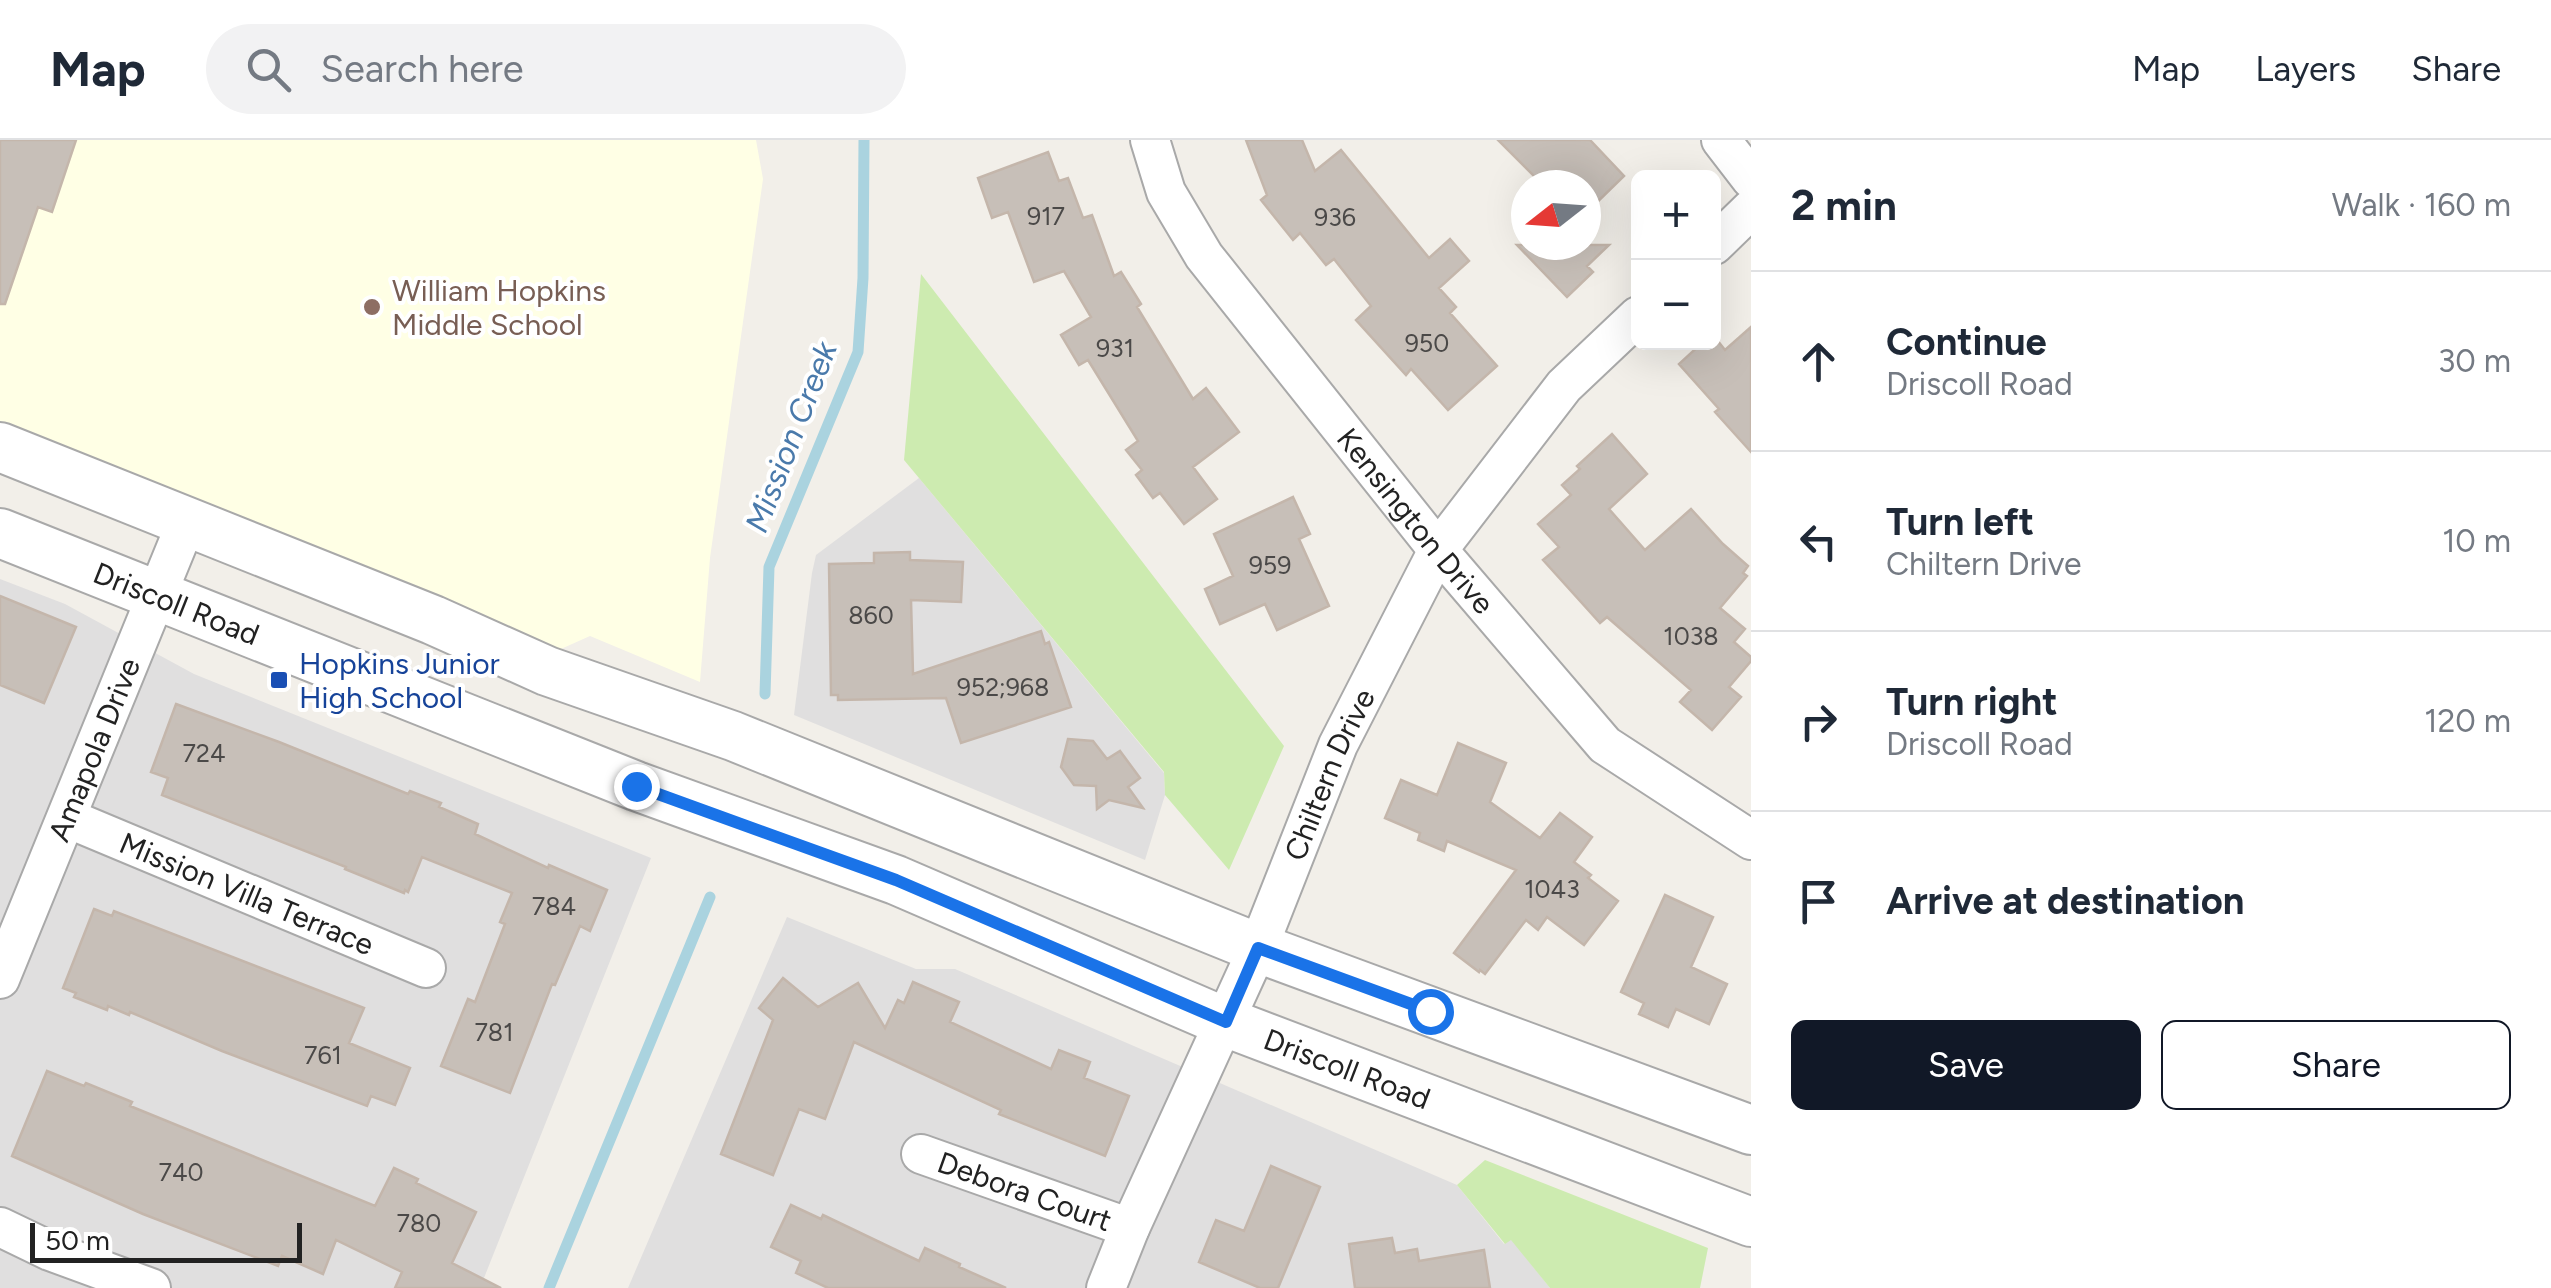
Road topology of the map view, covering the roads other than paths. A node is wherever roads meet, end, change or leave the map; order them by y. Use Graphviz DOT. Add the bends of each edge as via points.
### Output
graph roads {
  1 [pos="1150,140"];
  2 [pos="1721,140"];
  3 [pos="1751,179"];
  4 [pos="1751,209"];
  5 [pos="1721,237"];
  6 [pos="1631,323"];
  7 [pos="0,447"];
  8 [pos="186,521"];
  9 [pos="0,533"];
  10 [pos="1438,550"];
  11 [pos="157,596"];
  12 [pos="67,818"];
  13 [pos="1751,840"];
  14 [pos="1258,948"];
  15 [pos="426,968"];
  16 [pos="0,980"];
  17 [pos="1226,1022"];
  18 [pos="1751,1130"];
  19 [pos="921,1154"];
  20 [pos="1751,1222"];
  21 [pos="0,1227"];
  22 [pos="1130,1228"];
  23 [pos="151,1288"];
  24 [pos="1106,1288"];
  1 -- 10 [label="street, Kensington Drive" via="1166,192 1204,256"];
  2 -- 3 [label="street"];
  4 -- 5 [label="street"];
  6 -- 10 [label="street, Chiltern Drive" via="1564,386"];
  7 -- 8 [label="street"];
  8 -- 11 [label="street, Amapola Drive"];
  8 -- 14 [label="street" via="547,672 733,736"];
  9 -- 11 [label="street, Driscoll Road"];
  10 -- 13 [label="street, Kensington Drive" via="1605,745"];
  10 -- 14 [label="street, Chiltern Drive" via="1338,745"];
  11 -- 12 [label="street, Amapola Drive"];
  11 -- 17 [label="street, Driscoll Road" via="636,786 896,880"];
  12 -- 15 [label="street, Mission Villa Terrace"];
  12 -- 16 [label="street, Amapola Drive"];
  14 -- 17 [label="street, Chiltern Drive"];
  14 -- 18 [label="street"];
  17 -- 20 [label="street, Driscoll Road"];
  17 -- 22 [label="street, Chiltern Drive"];
  19 -- 22 [label="street, Debora Court"];
  21 -- 23 [label="street"];
  22 -- 24 [label="street, Chiltern Drive"];
}
